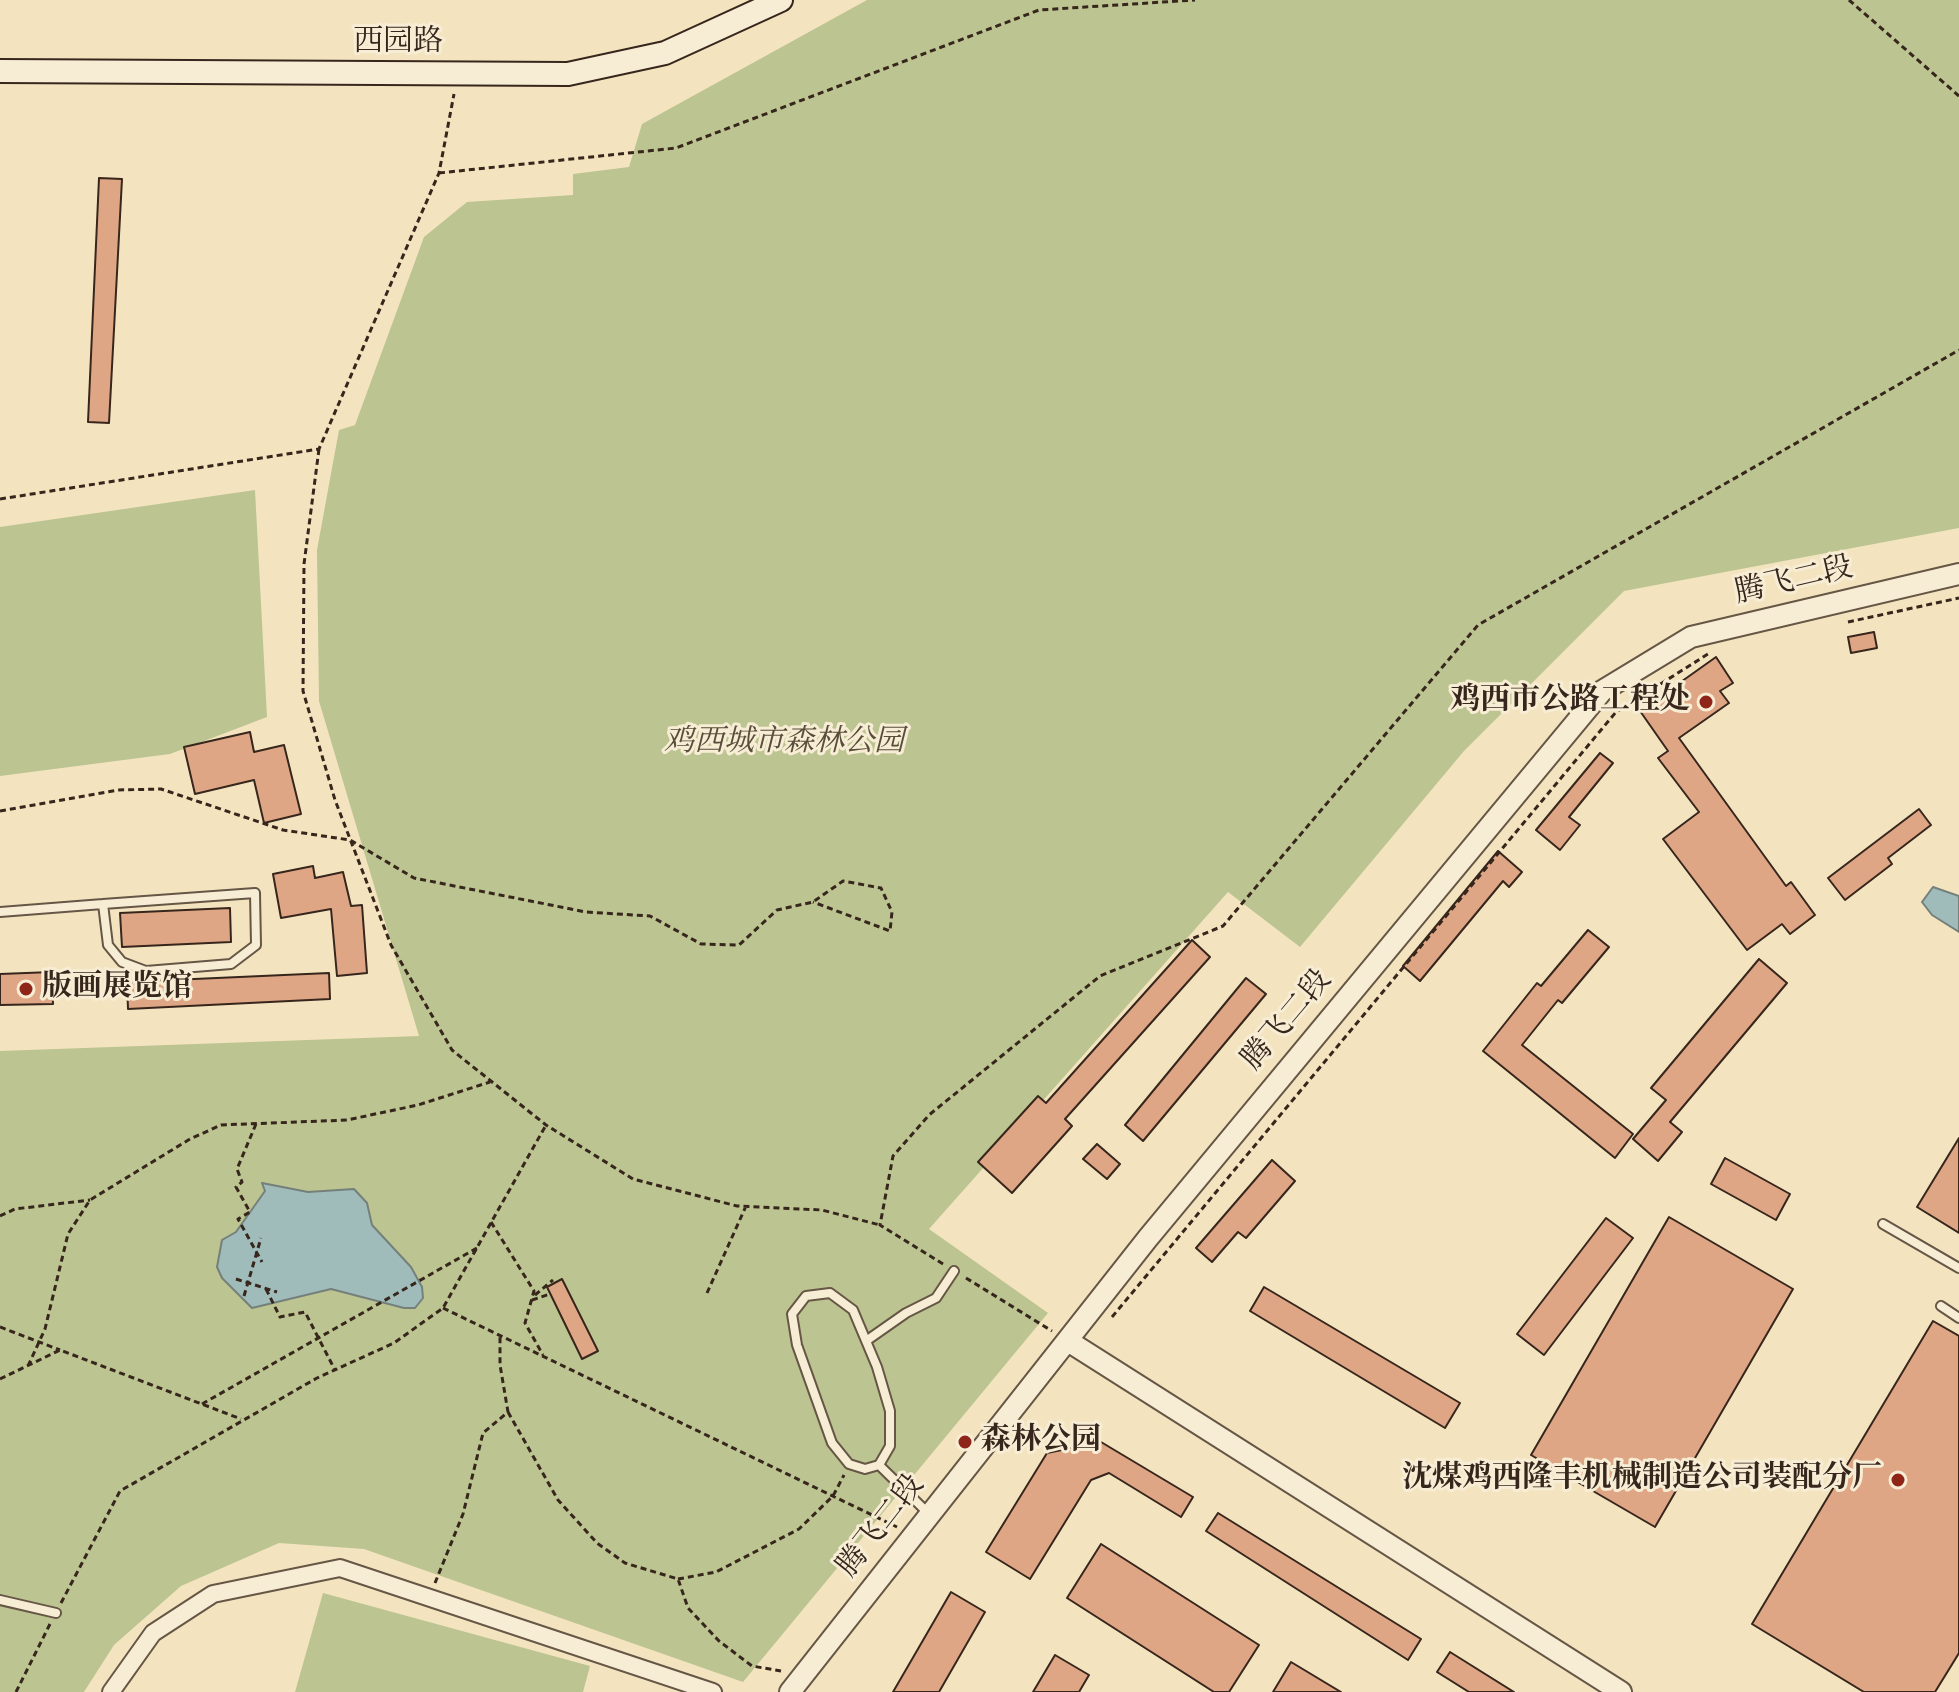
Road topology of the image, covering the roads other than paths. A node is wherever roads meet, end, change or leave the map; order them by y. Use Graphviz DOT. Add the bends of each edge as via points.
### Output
graph roads {
  1 [pos="781,0"];
  2 [pos="0,71"];
  3 [pos="1959,574"];
  4 [pos="103,904"];
  5 [pos="0,912"];
  6 [pos="1883,1224"];
  7 [pos="1959,1268"];
  8 [pos="954,1271"];
  9 [pos="1941,1306"];
  10 [pos="1959,1318"];
  11 [pos="866,1341"];
  12 [pos="1068,1341"];
  13 [pos="879,1465"];
  14 [pos="930,1515"];
  15 [pos="0,1600"];
  16 [pos="56,1613"];
  17 [pos="111,1692"];
  18 [pos="713,1692"];
  19 [pos="790,1692"];
  20 [pos="1621,1692"];
  1 -- 2 [label="main road, 西园路" via="665,53 568,74"];
  3 -- 12 [label="street, 腾飞二段" via="1691,637 1602,691"];
  4 -- 4 [label="lane" via="255,893 256,945 231,964 146,971 122,962 108,945"];
  4 -- 5 [label="lane"];
  6 -- 7 [label="lane"];
  8 -- 11 [label="lane" via="936,1298"];
  9 -- 10 [label="lane"];
  11 -- 13 [label="lane" via="890,1411 890,1446"];
  11 -- 13 [label="lane" via="853,1310 830,1293 806,1296 792,1314 797,1345 832,1443 849,1464 865,1469"];
  12 -- 14 [label="street, 腾飞二段"];
  12 -- 20 [label="street"];
  13 -- 14 [label="lane"];
  14 -- 19 [label="street, 腾飞二段"];
  15 -- 16 [label="lane"];
  17 -- 18 [label="street" via="153,1633 213,1594 340,1568"];
}
